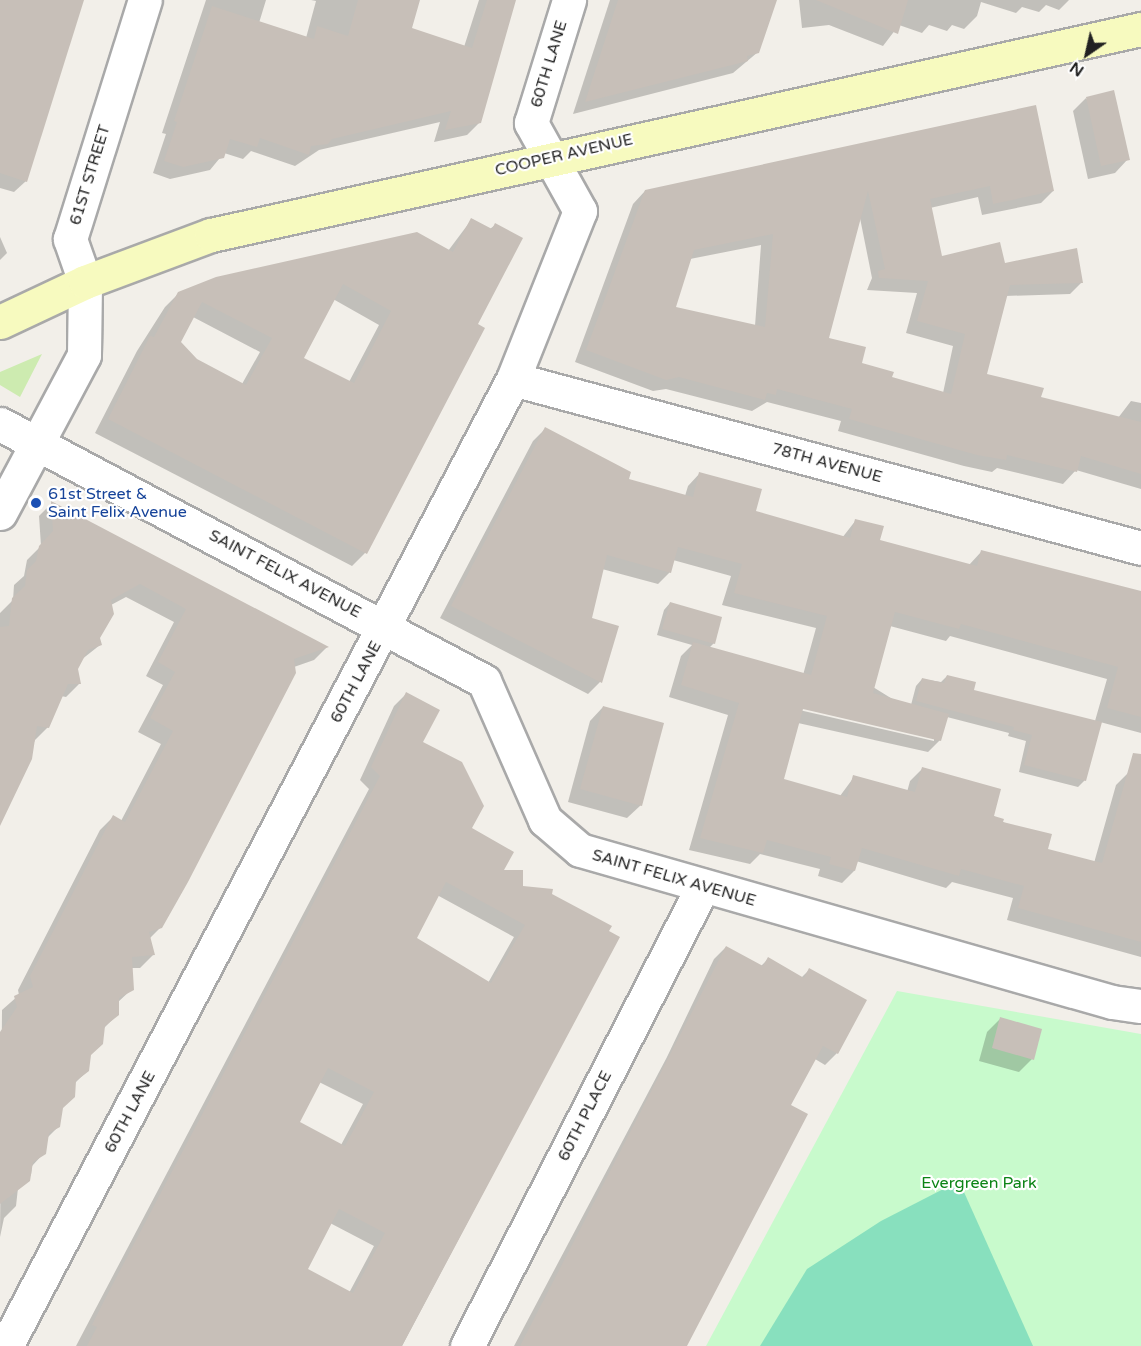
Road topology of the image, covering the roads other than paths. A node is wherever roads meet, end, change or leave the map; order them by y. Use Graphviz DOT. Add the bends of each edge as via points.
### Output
graph roads {
  1 [pos="145,0"];
  2 [pos="569,0"];
  3 [pos="1141,29"];
  4 [pos="551,158"];
  5 [pos="85,282"];
  6 [pos="0,322"];
  7 [pos="513,379"];
  8 [pos="0,424"];
  9 [pos="37,443"];
  10 [pos="0,513"];
  11 [pos="1141,548"];
  12 [pos="386,627"];
  13 [pos="703,886"];
  14 [pos="1141,1006"];
  15 [pos="6,1346"];
  16 [pos="467,1346"];
  1 -- 5 [label="street, 61ST STREET" via="70,238"];
  2 -- 4 [label="street, 60TH LANE" via="531,123"];
  3 -- 4 [label="main road, COOPER AVENUE"];
  4 -- 5 [label="main road, COOPER AVENUE" via="211,235"];
  4 -- 7 [label="street, 60TH LANE" via="580,211"];
  5 -- 6 [label="main road, COOPER AVENUE"];
  5 -- 9 [label="street, 61ST STREET" via="84,355"];
  7 -- 11 [label="street, 78TH AVENUE"];
  7 -- 12 [label="street, 60TH LANE"];
  8 -- 9 [label="street, SAINT FELIX AVENUE"];
  9 -- 10 [label="street, 61ST STREET"];
  9 -- 12 [label="street, SAINT FELIX AVENUE"];
  12 -- 13 [label="street, SAINT FELIX AVENUE" via="484,681 544,820 580,850"];
  12 -- 15 [label="street, 60TH LANE"];
  13 -- 14 [label="street, SAINT FELIX AVENUE" via="1112,1002"];
  13 -- 16 [label="street, 60TH PLACE"];
}
